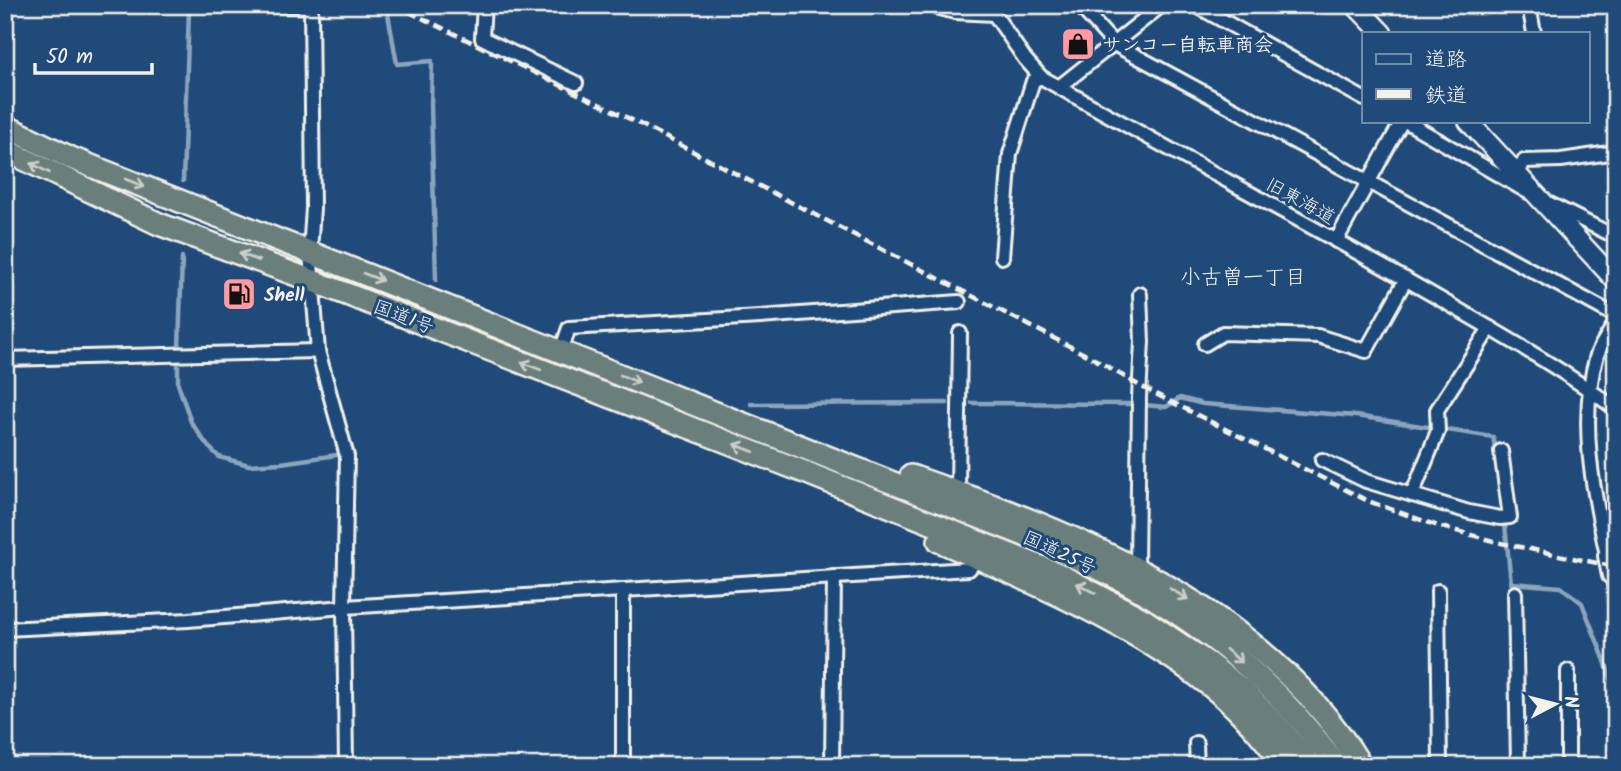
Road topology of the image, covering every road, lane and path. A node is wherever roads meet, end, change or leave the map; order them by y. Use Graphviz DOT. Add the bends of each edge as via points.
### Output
graph roads {
  1 [pos="271,5"];
  2 [pos="484,5"];
  3 [pos="927,5"];
  4 [pos="1079,5"];
  5 [pos="1162,5"];
  6 [pos="1195,5"];
  7 [pos="1355,5"];
  8 [pos="1529,5"];
  9 [pos="311,6"];
  10 [pos="990,9"];
  11 [pos="1381,32"];
  12 [pos="1534,32"];
  13 [pos="1114,44"];
  14 [pos="1041,77"];
  15 [pos="576,83"];
  16 [pos="1059,87"];
  17 [pos="1362,98"];
  18 [pos="1403,122"];
  19 [pos="1406,122"];
  20 [pos="1469,122"];
  21 [pos="5,126"];
  22 [pos="5,150"];
  23 [pos="1616,152"];
  24 [pos="1518,175"];
  25 [pos="1368,183"];
  26 [pos="1541,200"];
  27 [pos="1616,237"];
  28 [pos="1336,241"];
  29 [pos="310,252"];
  30 [pos="1002,257"];
  31 [pos="1406,279"];
  32 [pos="313,281"];
  33 [pos="1616,281"];
  34 [pos="1140,294"];
  35 [pos="960,302"];
  36 [pos="1616,316"];
  37 [pos="1616,322"];
  38 [pos="1490,328"];
  39 [pos="960,333"];
  40 [pos="1205,344"];
  41 [pos="318,351"];
  42 [pos="562,351"];
  43 [pos="5,359"];
  44 [pos="1591,390"];
  45 [pos="1616,409"];
  46 [pos="731,420"];
  47 [pos="1501,450"];
  48 [pos="1322,460"];
  49 [pos="807,473"];
  50 [pos="958,492"];
  51 [pos="1412,495"];
  52 [pos="978,558"];
  53 [pos="1138,569"];
  54 [pos="834,577"];
  55 [pos="624,590"];
  56 [pos="1438,591"];
  57 [pos="1515,593"];
  58 [pos="1616,596"];
  59 [pos="344,607"];
  60 [pos="5,629"];
  61 [pos="1568,671"];
  62 [pos="1196,743"];
  63 [pos="346,766"];
  64 [pos="623,766"];
  65 [pos="832,766"];
  66 [pos="1196,766"];
  67 [pos="1285,766"];
  68 [pos="1310,766"];
  69 [pos="1337,766"];
  70 [pos="1361,766"];
  71 [pos="1440,766"];
  72 [pos="1518,766"];
  73 [pos="1568,766"];
  1 -- 9 [label="street"];
  2 -- 15 [label="street" via="482,38"];
  3 -- 10 [label="street" via="955,12"];
  4 -- 13 [label="street"];
  5 -- 13 [label="street"];
  6 -- 17 [label="street"];
  7 -- 11 [label="main road"];
  8 -- 12 [label="street"];
  9 -- 29 [label="street"];
  10 -- 14 [label="street, 旧東海道"];
  13 -- 16 [label="street"];
  13 -- 25 [label="street"];
  14 -- 16 [label="street, 旧東海道"];
  14 -- 30 [label="street" via="1034,81 1010,154"];
  16 -- 28 [label="street, 旧東海道"];
  18 -- 25 [label="street"];
  19 -- 26 [label="street"];
  20 -- 24 [label="main road"];
  21 -- 29 [label="highway, 国道1号, one-way" via="71,158"];
  32 -- 22 [label="highway, 国道1号, one-way" via="159,224"];
  23 -- 24 [label="street" via="1524,161"];
  24 -- 26 [label="main road"];
  25 -- 28 [label="street"];
  25 -- 36 [label="street"];
  26 -- 27 [label="street"];
  26 -- 33 [label="main road"];
  28 -- 31 [label="street, 旧東海道"];
  29 -- 32 [label="street"];
  29 -- 42 [label="highway, 国道1号, one-way"];
  31 -- 38 [label="street, 旧東海道"];
  31 -- 40 [label="street" via="1366,351 1318,336 1223,332"];
  32 -- 41 [label="street"];
  49 -- 32 [label="highway, 国道1号, one-way"];
  34 -- 53 [label="street"];
  35 -- 42 [label="street" via="569,328"];
  37 -- 44 [label="street" via="1598,353"];
  38 -- 44 [label="street, 旧東海道"];
  38 -- 51 [label="street" via="1437,410 1438,427"];
  39 -- 50 [label="street"];
  41 -- 43 [label="street"];
  41 -- 59 [label="street" via="347,456"];
  42 -- 46 [label="highway, 国道1号, one-way"];
  44 -- 45 [label="street, 旧東海道"];
  44 -- 58 [label="street" via="1588,422 1595,504"];
  46 -- 50 [label="highway" via="748,417"];
  46 -- 69 [label="highway, 国道25号, one-way" via="1027,536 1129,584 1184,618 1260,678 1300,718"];
  47 -- 51 [label="street" via="1510,517 1469,512"];
  48 -- 51 [label="street" via="1366,481"];
  49 -- 52 [label="highway" via="816,487"];
  68 -- 49 [label="highway, 国道25号, one-way" via="1241,689 1133,613 1058,574"];
  50 -- 53 [label="highway"];
  52 -- 54 [label="street" via="969,569"];
  52 -- 67 [label="highway" via="1122,628 1184,666 1253,725"];
  53 -- 70 [label="highway, one-way" via="1260,650 1316,704"];
  54 -- 55 [label="street"];
  54 -- 65 [label="street"];
  55 -- 59 [label="street"];
  55 -- 64 [label="street"];
  56 -- 71 [label="street"];
  57 -- 72 [label="street"];
  59 -- 60 [label="street"];
  59 -- 63 [label="street"];
  61 -- 73 [label="street"];
  62 -- 66 [label="street"];
}
